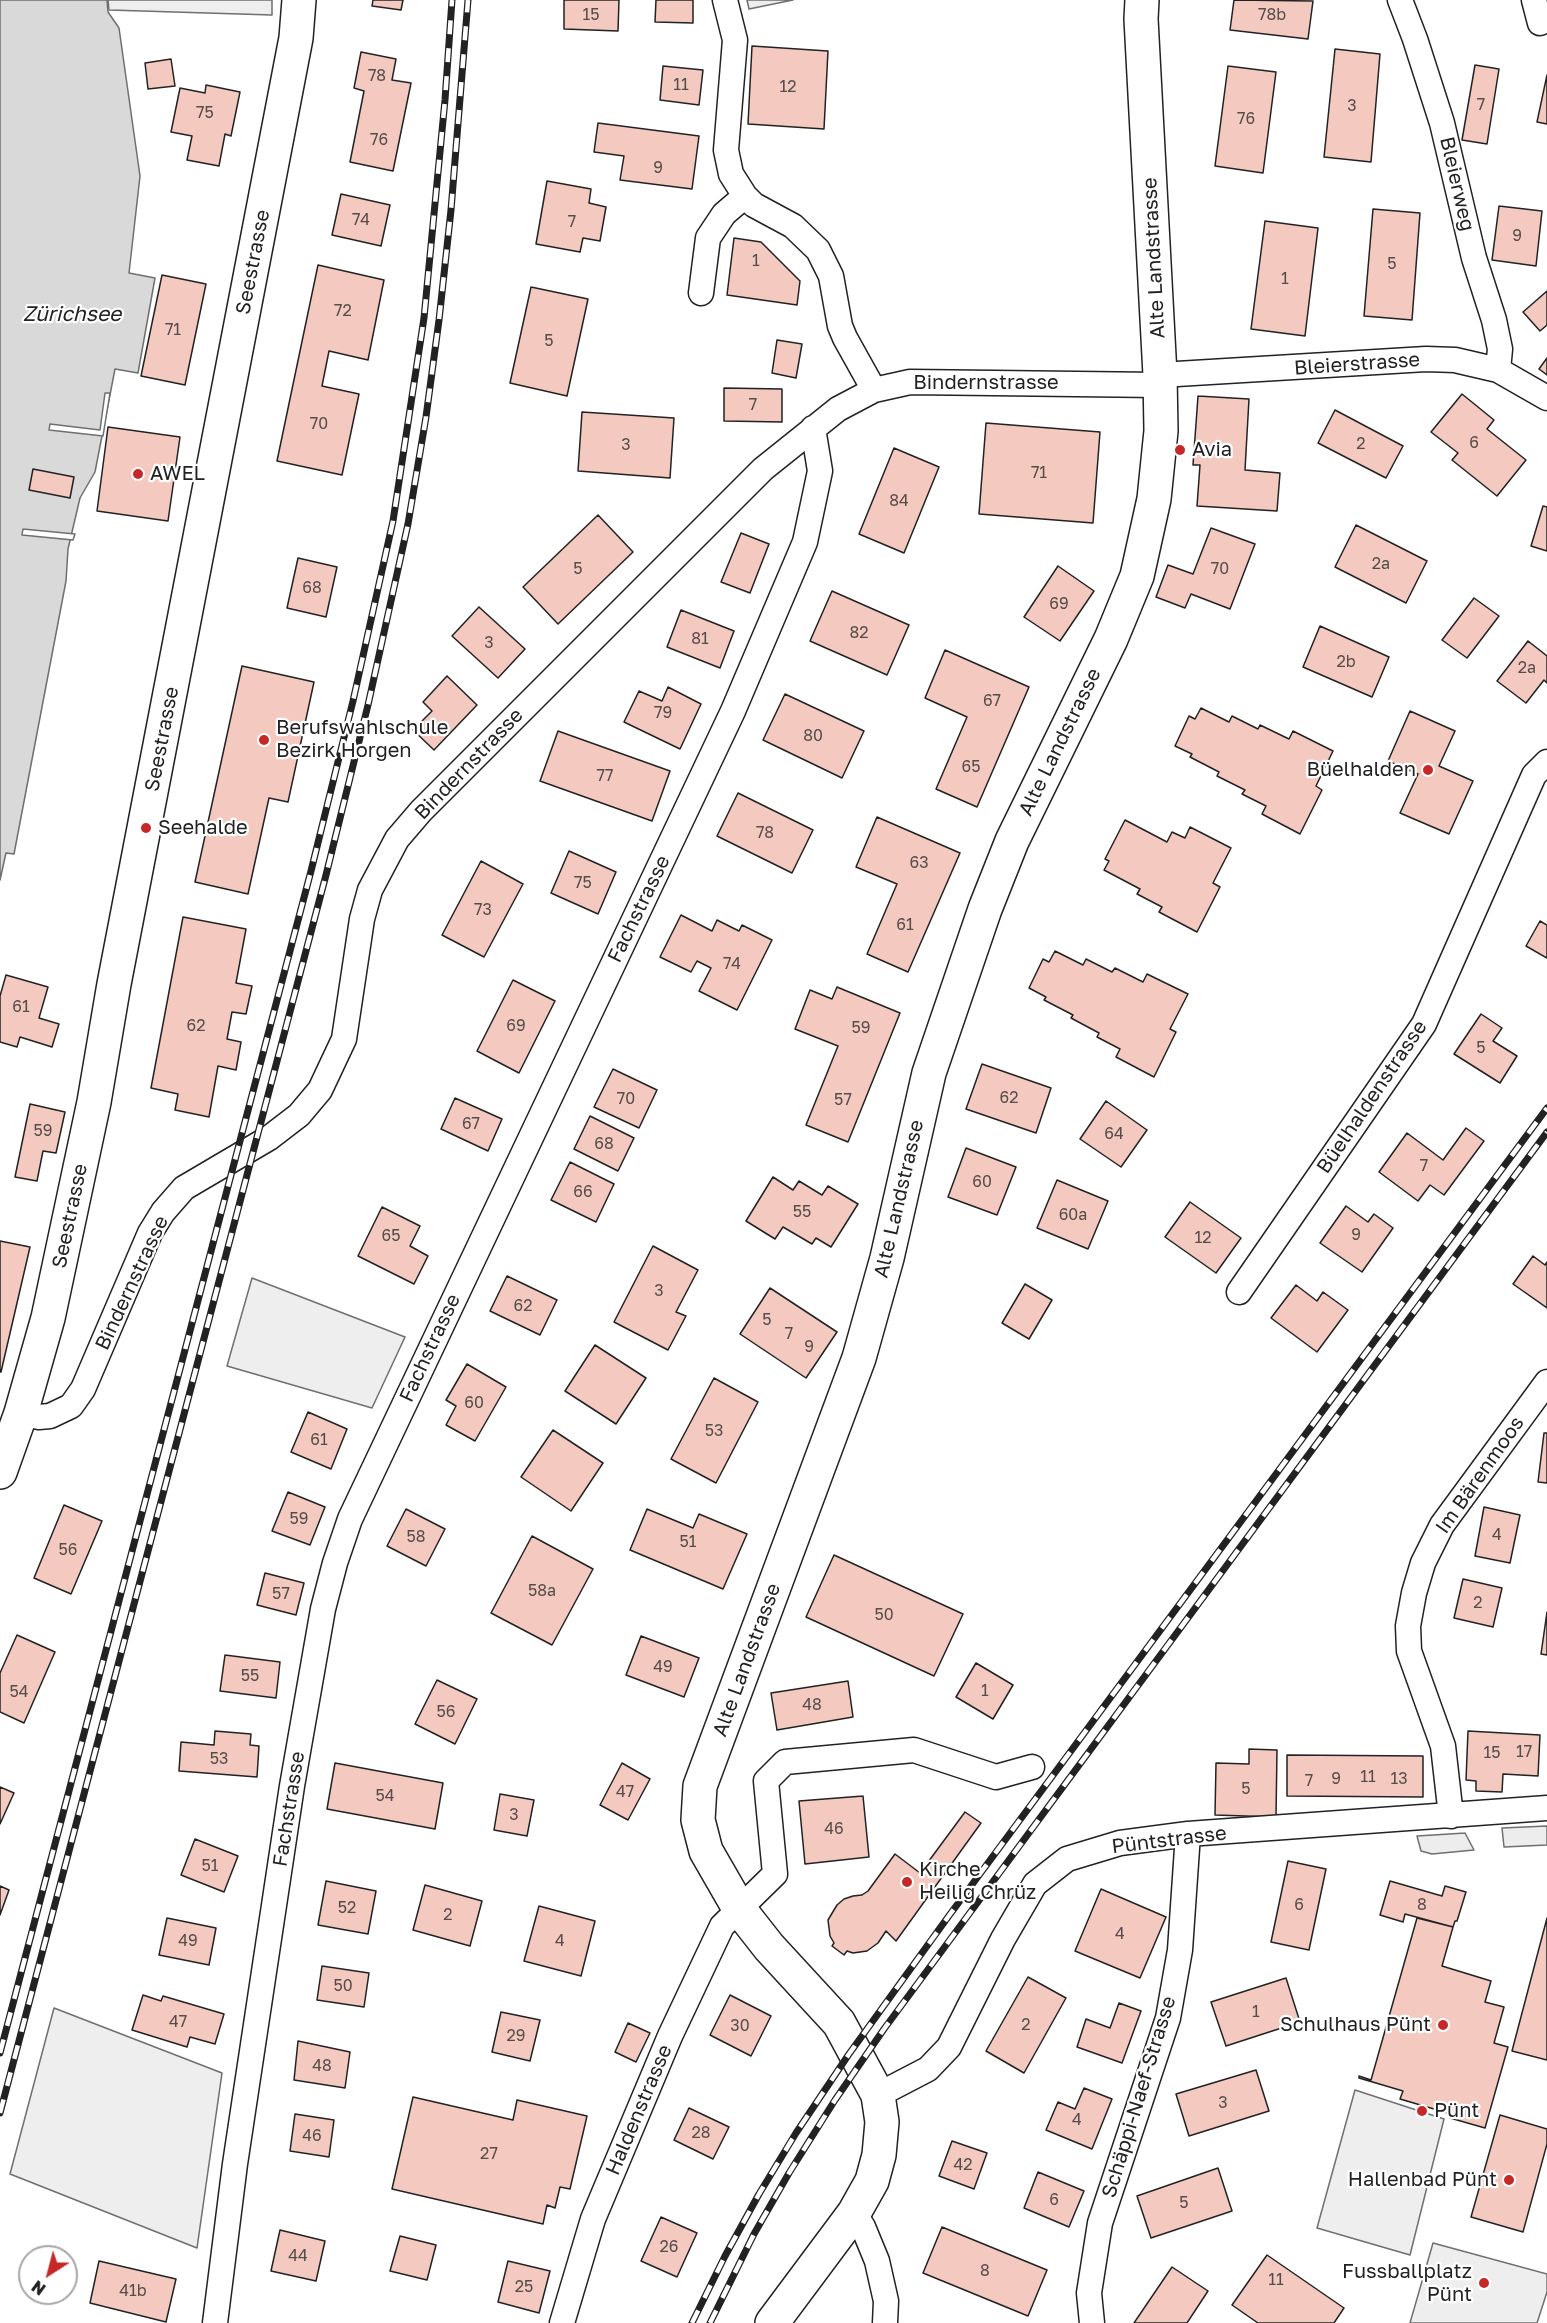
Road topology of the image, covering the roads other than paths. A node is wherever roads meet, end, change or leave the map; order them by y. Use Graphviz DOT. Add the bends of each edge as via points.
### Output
graph roads {
  1 [pos="299,0"];
  2 [pos="725,0"];
  3 [pos="1142,0"];
  4 [pos="1400,0"];
  5 [pos="1534,0"];
  6 [pos="1540,23"];
  7 [pos="745,196"];
  8 [pos="701,293"];
  9 [pos="1498,370"];
  10 [pos="1160,380"];
  11 [pos="874,390"];
  12 [pos="1547,398"];
  13 [pos="813,428"];
  14 [pos="1547,762"];
  15 [pos="1239,1292"];
  16 [pos="1547,1382"];
  17 [pos="21,1413"];
  18 [pos="0,1472"];
  19 [pos="1032,1767"];
  20 [pos="1547,1808"];
  21 [pos="1451,1816"];
  22 [pos="1188,1834"];
  23 [pos="740,1910"];
  24 [pos="878,2095"];
  25 [pos="854,2213"];
  26 [pos="215,2323"];
  27 [pos="562,2323"];
  28 [pos="772,2323"];
  29 [pos="885,2323"];
  30 [pos="1092,2323"];
  1 -- 17 [label="main road, Seestrasse" via="296,38 94,1102 48,1318"];
  2 -- 7 [label="street" via="735,40 727,162"];
  3 -- 10 [label="main road, Alte Landstrasse"];
  4 -- 9 [label="street, Bleierweg" via="1442,123 1474,258 1494,320 1500,349"];
  5 -- 6 [label="street"];
  7 -- 8 [label="street" via="724,214 708,238"];
  7 -- 11 [label="street" via="793,226 818,250 831,276 840,326"];
  9 -- 10 [label="street, Bleierstrasse" via="1455,360 1426,359"];
  9 -- 12 [label="street, Bleierstrasse"];
  10 -- 11 [label="street, Bindernstrasse" via="910,382"];
  10 -- 23 [label="main road, Alte Landstrasse" via="1161,430 1154,499 1137,576 1111,639 1012,841 985,909 929,1073 887,1258 859,1358 700,1786 698,1820 706,1851"];
  11 -- 13 [label="street, Bindernstrasse"];
  13 -- 17 [label="street, Bindernstrasse" via="762,469 397,839 370,890 362,918 344,1039 320,1090 299,1115 269,1138 184,1188 150,1233 83,1389 71,1406 50,1416"];
  13 -- 26 [label="street, Fachstrasse" via="820,471 805,542 733,711 355,1509 335,1563 322,1609 292,1786"];
  14 -- 15 [label="street, Büelhaldenstrasse" via="1534,775 1424,1024"];
  16 -- 21 [label="street, Im Bärenmoos" via="1442,1525 1414,1593 1408,1626 1409,1651 1443,1746"];
  17 -- 18 [label="main road, Seestrasse"];
  19 -- 23 [label="street, Haldenstrasse" via="996,1776 914,1750 785,1762 766,1781 775,1874"];
  20 -- 21 [label="street, Püntstrasse"];
  21 -- 22 [label="street, Püntstrasse"];
  22 -- 24 [label="street, Püntstrasse" via="1120,1843 1067,1859 1035,1884 949,2047 928,2069"];
  22 -- 30 [label="street, Schäppi-Naef-Strasse" via="1180,1950 1168,2018 1100,2223 1089,2293"];
  23 -- 24 [label="main road, Alte Landstrasse" via="840,2023"];
  23 -- 27 [label="street, Haldenstrasse" via="722,1926 670,2036 594,2219"];
  24 -- 25 [label="main road, Alte Landstrasse" via="882,2122 879,2155 872,2181"];
  25 -- 28 [label="main road, Alte Landstrasse"];
  25 -- 29 [label="street" via="877,2261 886,2301"];
}
